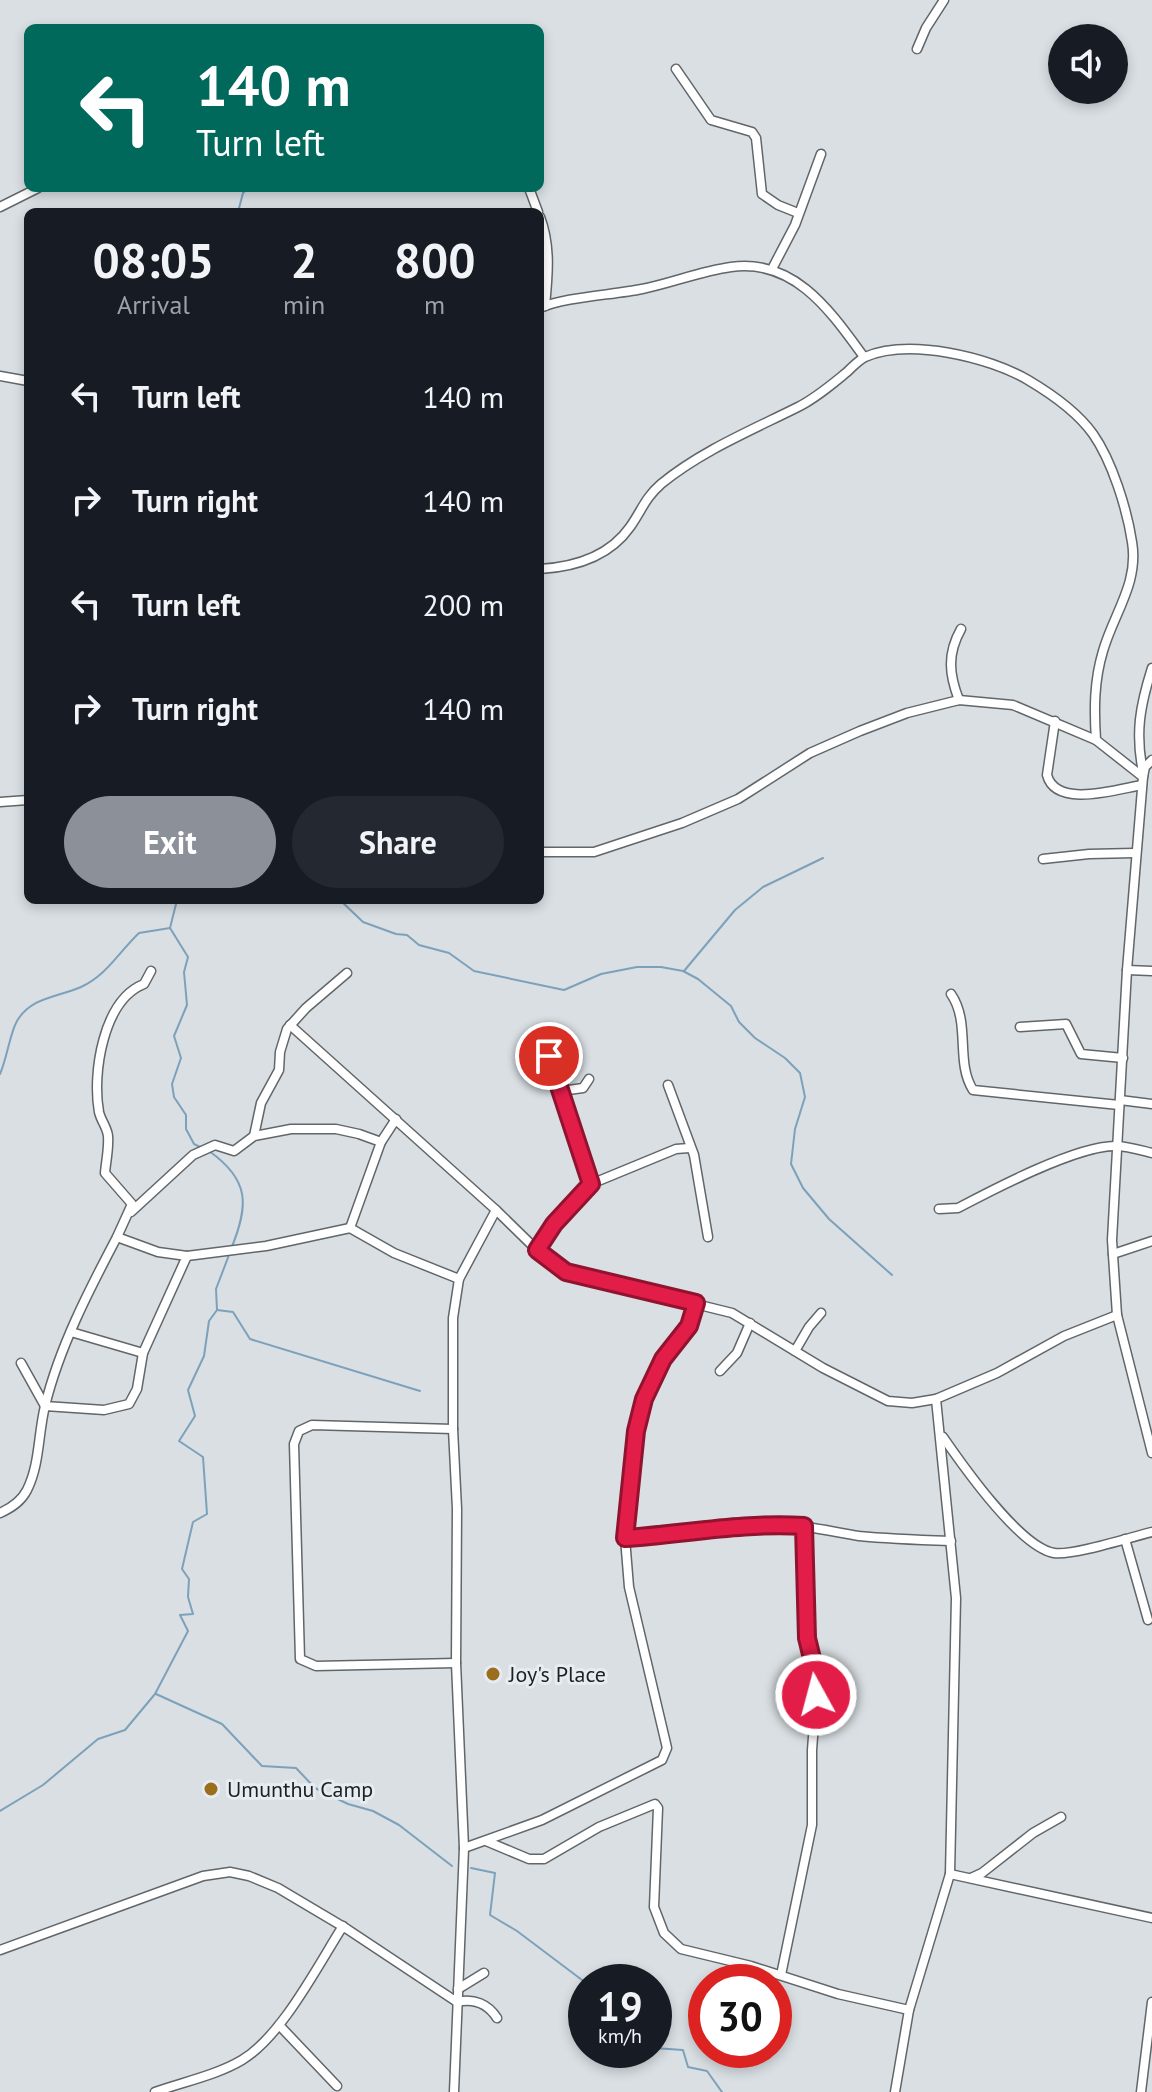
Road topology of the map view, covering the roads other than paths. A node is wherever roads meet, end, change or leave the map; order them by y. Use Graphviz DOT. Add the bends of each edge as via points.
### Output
graph roads {
  1 [pos="944,0"];
  2 [pos="917,49"];
  3 [pos="676,69"];
  4 [pos="821,154"];
  5 [pos="30,192"];
  6 [pos="0,207"];
  7 [pos="798,213"];
  8 [pos="544,227"];
  9 [pos="772,269"];
  10 [pos="544,294"];
  11 [pos="544,307"];
  12 [pos="864,357"];
  13 [pos="0,376"];
  14 [pos="24,380"];
  15 [pos="544,568"];
  16 [pos="961,629"];
  17 [pos="1152,668"];
  18 [pos="959,700"];
  19 [pos="1055,721"];
  20 [pos="1096,740"];
  21 [pos="1146,772"];
  22 [pos="24,800"];
  23 [pos="0,802"];
  24 [pos="544,852"];
  25 [pos="1135,853"];
  26 [pos="1043,859"];
  27 [pos="1127,970"];
  28 [pos="151,971"];
  29 [pos="1152,971"];
  30 [pos="347,973"];
  31 [pos="951,994"];
  32 [pos="290,1025"];
  33 [pos="1020,1027"];
  34 [pos="549,1056"];
  35 [pos="1123,1058"];
  36 [pos="589,1079"];
  37 [pos="668,1085"];
  38 [pos="561,1091"];
  39 [pos="1120,1102"];
  40 [pos="1152,1104"];
  41 [pos="396,1119"];
  42 [pos="254,1136"];
  43 [pos="381,1142"];
  44 [pos="1116,1146"];
  45 [pos="689,1148"];
  46 [pos="1152,1153"];
  47 [pos="591,1184"];
  48 [pos="939,1209"];
  49 [pos="496,1210"];
  50 [pos="129,1214"];
  51 [pos="350,1228"];
  52 [pos="117,1237"];
  53 [pos="708,1237"];
  54 [pos="1152,1241"];
  55 [pos="537,1250"];
  56 [pos="1113,1254"];
  57 [pos="187,1256"];
  58 [pos="459,1279"];
  59 [pos="696,1303"];
  60 [pos="821,1313"];
  61 [pos="1117,1315"];
  62 [pos="750,1323"];
  63 [pos="71,1332"];
  64 [pos="795,1351"];
  65 [pos="143,1353"];
  66 [pos="21,1363"];
  67 [pos="720,1371"];
  68 [pos="936,1399"];
  69 [pos="45,1406"];
  70 [pos="453,1429"];
  71 [pos="941,1436"];
  72 [pos="1152,1453"];
  73 [pos="0,1513"];
  74 [pos="804,1526"];
  75 [pos="1152,1532"];
  76 [pos="625,1538"];
  77 [pos="1125,1539"];
  78 [pos="951,1541"];
  79 [pos="1148,1620"];
  80 [pos="456,1663"];
  81 [pos="1061,1817"];
  82 [pos="486,1841"];
  83 [pos="464,1848"];
  84 [pos="950,1874"];
  85 [pos="970,1878"];
  86 [pos="1152,1918"];
  87 [pos="343,1926"];
  88 [pos="0,1950"];
  89 [pos="739,1964"];
  90 [pos="783,1964"];
  91 [pos="484,1973"];
  92 [pos="792,1979"];
  93 [pos="458,1989"];
  94 [pos="457,2002"];
  95 [pos="1152,2002"];
  96 [pos="909,2010"];
  97 [pos="497,2018"];
  98 [pos="279,2025"];
  99 [pos="337,2086"];
  100 [pos="155,2092"];
  101 [pos="454,2092"];
  102 [pos="895,2092"];
  103 [pos="1141,2092"];
  1 -- 2 [label="street"];
  3 -- 7 [label="street" via="711,120 752,132 762,194"];
  4 -- 7 [label="street"];
  5 -- 6 [label="street"];
  7 -- 9 [label="street"];
  8 -- 10 [label="street" via="549,262"];
  9 -- 11 [label="street" via="729,267"];
  9 -- 12 [label="street" via="810,290"];
  12 -- 15 [label="street" via="812,400 682,468 646,497 621,538 593,558"];
  12 -- 20 [label="street" via="903,349 991,362 1036,385 1092,432 1121,497 1134,562 1100,665"];
  13 -- 14 [label="street"];
  16 -- 18 [label="street" via="950,654"];
  17 -- 21 [label="street" via="1137,737"];
  18 -- 19 [label="street" via="1013,705"];
  18 -- 24 [label="street" via="907,713 810,753 738,799 682,823 602,850"];
  19 -- 20 [label="street"];
  19 -- 21 [label="street" via="1047,775 1056,788 1085,795"];
  20 -- 21 [label="street"];
  21 -- 25 [label="street"];
  22 -- 23 [label="street"];
  25 -- 26 [label="street"];
  25 -- 27 [label="street"];
  27 -- 29 [label="street"];
  27 -- 35 [label="street"];
  28 -- 50 [label="street" via="123,1002 99,1051 99,1116 108,1140 105,1173 130,1200"];
  30 -- 32 [label="street"];
  31 -- 39 [label="street" via="961,1018 966,1074 973,1090"];
  32 -- 41 [label="street"];
  32 -- 42 [label="street"];
  33 -- 35 [label="street" via="1066,1024 1081,1054"];
  34 -- 38 [label="street"];
  35 -- 39 [label="street"];
  36 -- 38 [label="street" via="583,1088"];
  37 -- 45 [label="street"];
  38 -- 47 [label="street"];
  39 -- 40 [label="street"];
  39 -- 44 [label="street"];
  41 -- 43 [label="street"];
  41 -- 49 [label="street"];
  42 -- 43 [label="street" via="323,1128"];
  42 -- 50 [label="street" via="234,1151 215,1145 193,1155"];
  43 -- 51 [label="street"];
  44 -- 46 [label="street"];
  44 -- 48 [label="street" via="1069,1157 958,1208"];
  44 -- 56 [label="street"];
  45 -- 47 [label="street"];
  45 -- 53 [label="street"];
  47 -- 55 [label="street"];
  49 -- 55 [label="street"];
  49 -- 58 [label="street"];
  50 -- 52 [label="street"];
  51 -- 57 [label="street"];
  51 -- 58 [label="street"];
  52 -- 57 [label="street"];
  52 -- 63 [label="street"];
  54 -- 56 [label="street"];
  55 -- 59 [label="street" via="566,1272"];
  56 -- 61 [label="street"];
  57 -- 65 [label="street"];
  58 -- 70 [label="street" via="453,1318"];
  59 -- 62 [label="street"];
  59 -- 76 [label="street" via="689,1326 663,1359 644,1399"];
  60 -- 64 [label="street"];
  61 -- 68 [label="street"];
  61 -- 72 [label="street"];
  62 -- 64 [label="street"];
  62 -- 67 [label="street" via="737,1353"];
  63 -- 65 [label="street"];
  63 -- 69 [label="street"];
  64 -- 68 [label="street" via="888,1401"];
  65 -- 69 [label="street" via="129,1404 104,1410"];
  66 -- 69 [label="street"];
  68 -- 71 [label="street"];
  69 -- 73 [label="street" via="38,1458 26,1493"];
  70 -- 80 [label="street"];
  70 -- 80 [label="street" via="312,1425 295,1438 294,1459 300,1659 316,1666"];
  71 -- 77 [label="street" via="991,1500 1034,1543 1055,1553"];
  71 -- 78 [label="street"];
  74 -- 76 [label="street" via="750,1525"];
  74 -- 78 [label="street" via="860,1536"];
  74 -- 90 [label="street" via="807,1638 817,1684 812,1825"];
  75 -- 77 [label="street"];
  76 -- 82 [label="street" via="629,1587 666,1755 556,1813"];
  77 -- 79 [label="street"];
  78 -- 84 [label="street" via="956,1641"];
  80 -- 83 [label="street"];
  81 -- 85 [label="street"];
  82 -- 83 [label="street"];
  82 -- 89 [label="street" via="529,1859 544,1859 588,1832 655,1804 654,1907 664,1933 681,1949"];
  83 -- 93 [label="street"];
  84 -- 85 [label="street"];
  84 -- 96 [label="street"];
  85 -- 86 [label="street"];
  87 -- 88 [label="street" via="278,1888 230,1872 203,1876"];
  87 -- 94 [label="street"];
  87 -- 98 [label="street"];
  91 -- 93 [label="street"];
  92 -- 96 [label="street"];
  93 -- 94 [label="street"];
  94 -- 97 [label="street" via="478,2002"];
  94 -- 101 [label="street"];
  95 -- 103 [label="street"];
  96 -- 102 [label="street"];
  98 -- 99 [label="street"];
  98 -- 100 [label="street" via="241,2061"];
}
